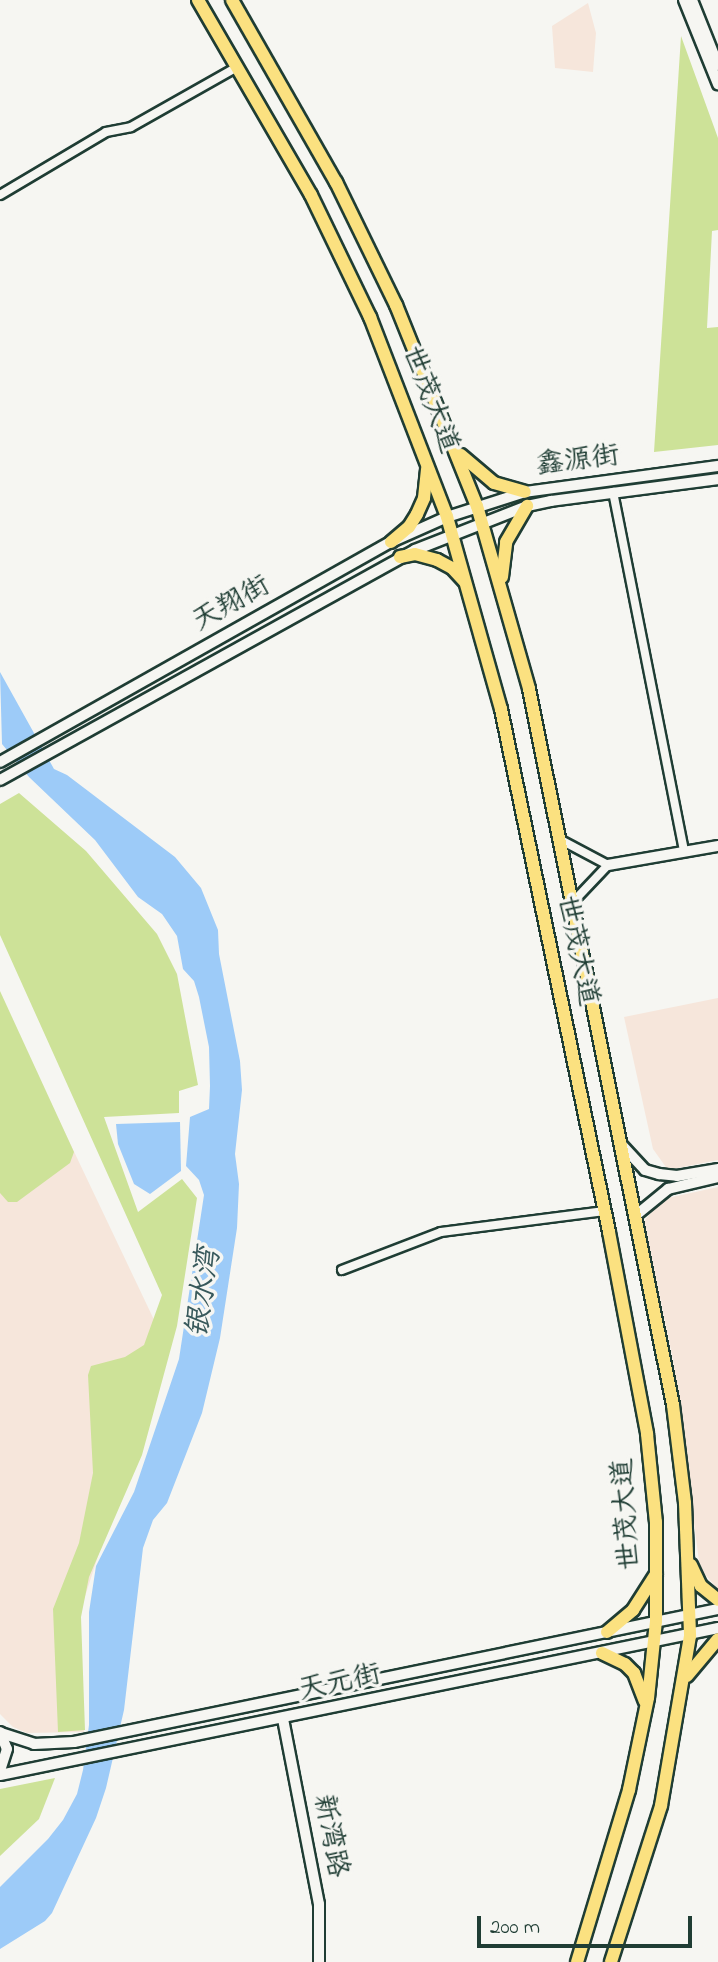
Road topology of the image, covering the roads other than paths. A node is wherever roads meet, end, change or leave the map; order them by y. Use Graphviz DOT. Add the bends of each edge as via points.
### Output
graph roads {
  1 [pos="198,0"];
  2 [pos="232,0"];
  3 [pos="684,0"];
  4 [pos="692,0"];
  5 [pos="718,65"];
  6 [pos="237,67"];
  7 [pos="718,84"];
  8 [pos="0,195"];
  9 [pos="422,448"];
  10 [pos="454,448"];
  11 [pos="718,466"];
  12 [pos="718,479"];
  13 [pos="526,492"];
  14 [pos="613,492"];
  15 [pos="477,506"];
  16 [pos="527,506"];
  17 [pos="447,517"];
  18 [pos="482,523"];
  19 [pos="453,534"];
  20 [pos="391,542"];
  21 [pos="400,557"];
  22 [pos="501,588"];
  23 [pos="471,597"];
  24 [pos="0,762"];
  25 [pos="1,780"];
  26 [pos="559,839"];
  27 [pos="718,846"];
  28 [pos="684,852"];
  29 [pos="608,865"];
  30 [pos="572,903"];
  31 [pos="619,1142"];
  32 [pos="718,1169"];
  33 [pos="718,1177"];
  34 [pos="605,1211"];
  35 [pos="635,1216"];
  36 [pos="342,1270"];
  37 [pos="687,1551"];
  38 [pos="656,1573"];
  39 [pos="718,1600"];
  40 [pos="718,1609"];
  41 [pos="689,1613"];
  42 [pos="656,1621"];
  43 [pos="718,1628"];
  44 [pos="607,1632"];
  45 [pos="690,1636"];
  46 [pos="718,1639"];
  47 [pos="653,1642"];
  48 [pos="602,1653"];
  49 [pos="683,1682"];
  50 [pos="646,1709"];
  51 [pos="283,1719"];
  52 [pos="1,1733"];
  53 [pos="0,1773"];
  54 [pos="319,1962"];
  55 [pos="577,1962"];
  56 [pos="611,1962"];
  1 -- 6 [label="main road, 世茂大道"];
  2 -- 10 [label="main road, 世茂大道" via="337,181 396,305"];
  3 -- 7 [label="main road"];
  4 -- 5 [label="main road"];
  6 -- 8 [label="street" via="131,127 106,132"];
  6 -- 9 [label="main road, 世茂大道" via="311,195 364,305"];
  9 -- 17 [label="main road, 世茂大道"];
  9 -- 20 [label="main road" via="427,466 424,498 409,527"];
  10 -- 13 [label="main road" via="481,475 505,488"];
  10 -- 15 [label="main road, 世茂大道"];
  11 -- 13 [label="main road, 鑫源街"];
  12 -- 14 [label="main road, 鑫源街"];
  13 -- 15 [label="main road, 鑫源街"];
  14 -- 16 [label="main road, 鑫源街"];
  14 -- 28 [label="street"];
  15 -- 17 [label="main road, 鑫源街"];
  15 -- 18 [label="main road, 世茂大道"];
  16 -- 18 [label="main road, 鑫源街"];
  16 -- 22 [label="main road" via="506,542"];
  17 -- 19 [label="main road, 世茂大道"];
  17 -- 20 [label="main road, 天翔街"];
  18 -- 19 [label="main road, 鑫源街"];
  18 -- 22 [label="main road, 世茂大道"];
  19 -- 21 [label="main road, 天翔街"];
  19 -- 23 [label="main road, 世茂大道"];
  20 -- 24 [label="main road, 天翔街"];
  21 -- 23 [label="main road" via="415,554 452,568"];
  21 -- 25 [label="main road, 天翔街"];
  22 -- 26 [label="main road, 世茂大道" via="528,689"];
  23 -- 34 [label="main road, 世茂大道" via="501,709"];
  26 -- 29 [label="street"];
  26 -- 30 [label="main road, 世茂大道"];
  27 -- 28 [label="main road"];
  28 -- 29 [label="main road"];
  29 -- 30 [label="street"];
  30 -- 31 [label="main road, 世茂大道"];
  31 -- 32 [label="main road" via="645,1170 659,1174 677,1176"];
  31 -- 35 [label="main road, 世茂大道"];
  33 -- 35 [label="main road" via="668,1189"];
  34 -- 36 [label="street" via="441,1232"];
  34 -- 38 [label="main road, 世茂大道" via="647,1434"];
  35 -- 37 [label="main road, 世茂大道" via="673,1405"];
  37 -- 39 [label="main road" via="701,1586"];
  37 -- 41 [label="main road, 世茂大道"];
  38 -- 42 [label="main road, 世茂大道"];
  38 -- 44 [label="main road" via="633,1610"];
  40 -- 41 [label="main road, 天元街"];
  41 -- 42 [label="main road, 天元街"];
  41 -- 45 [label="main road, 世茂大道"];
  42 -- 44 [label="main road, 天元街"];
  42 -- 47 [label="main road, 世茂大道"];
  43 -- 45 [label="main road, 天元街"];
  44 -- 52 [label="main road, 天元街" via="74,1742 34,1744"];
  45 -- 47 [label="main road, 天元街"];
  45 -- 49 [label="main road, 世茂大道"];
  46 -- 49 [label="main road"];
  47 -- 48 [label="main road, 天元街"];
  47 -- 50 [label="main road, 世茂大道"];
  48 -- 50 [label="main road" via="634,1673"];
  48 -- 51 [label="main road, 天元街"];
  49 -- 56 [label="main road, 世茂大道" via="661,1806"];
  50 -- 55 [label="main road, 世茂大道" via="629,1790"];
  51 -- 53 [label="main road, 天元街"];
  51 -- 54 [label="main road, 新湾路" via="319,1904"];
  52 -- 53 [label="main road" via="7,1749"];
}
